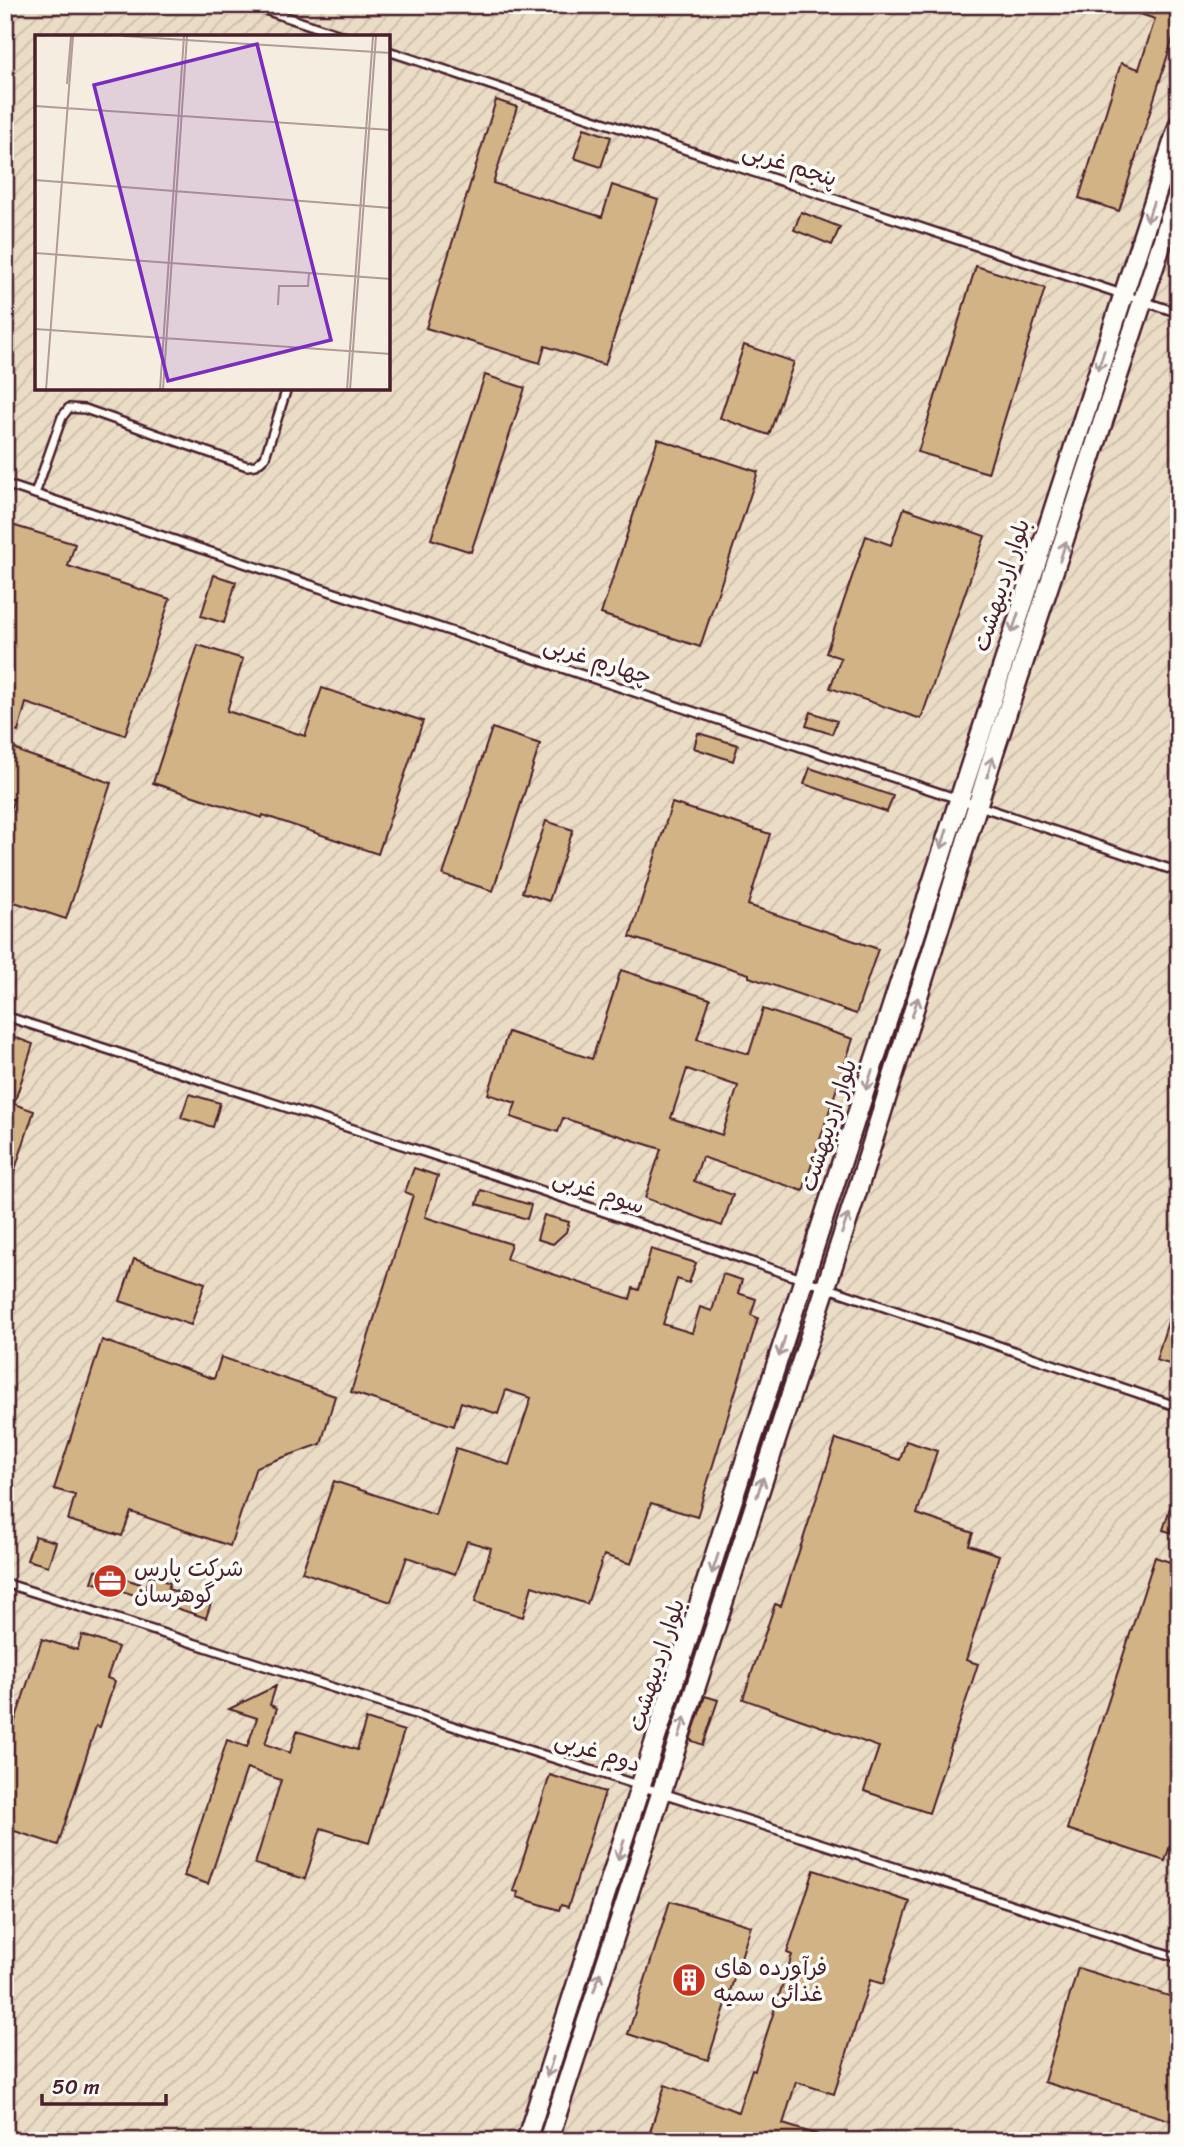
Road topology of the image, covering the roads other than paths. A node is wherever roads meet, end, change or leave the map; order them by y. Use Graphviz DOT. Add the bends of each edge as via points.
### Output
graph roads {
  1 [pos="250,5"];
  2 [pos="340,35"];
  3 [pos="390,52"];
  4 [pos="1179,124"];
  5 [pos="1179,191"];
  6 [pos="1122,295"];
  7 [pos="1143,302"];
  8 [pos="1179,313"];
  9 [pos="286,390"];
  10 [pos="5,484"];
  11 [pos="35,494"];
  12 [pos="956,800"];
  13 [pos="979,808"];
  14 [pos="1179,872"];
  15 [pos="5,1016"];
  16 [pos="802,1281"];
  17 [pos="823,1289"];
  18 [pos="1179,1408"];
  19 [pos="5,1583"];
  20 [pos="642,1786"];
  21 [pos="662,1792"];
  22 [pos="1179,1958"];
  23 [pos="526,2141"];
  24 [pos="548,2141"];
  1 -- 2 [label="lane"];
  3 -- 6 [label="lane, پنجم غربی"];
  4 -- 6 [label="street, بلوار اردیبهشت, one-way"];
  5 -- 7 [label="street, بلوار اردیبهشت"];
  6 -- 7 [label="lane, پنجم غربی"];
  6 -- 12 [label="street, بلوار اردیبهشت, one-way"];
  7 -- 8 [label="lane, پنجم غربی"];
  13 -- 7 [label="street, بلوار اردیبهشت, one-way"];
  9 -- 11 [label="lane" via="265,457 247,466 85,409 69,408"];
  10 -- 11 [label="lane, چهارم غربی"];
  11 -- 12 [label="lane, چهارم غربی"];
  12 -- 13 [label="lane, چهارم غربی"];
  12 -- 16 [label="street, بلوار اردیبهشت, one-way"];
  13 -- 14 [label="lane, چهارم غربی"];
  17 -- 13 [label="street, بلوار اردیبهشت, one-way"];
  15 -- 16 [label="lane, سوم غربی" via="510,1180"];
  16 -- 17 [label="lane, سوم غربی"];
  16 -- 20 [label="street, بلوار اردیبهشت, one-way"];
  17 -- 18 [label="lane, سوم غربی"];
  21 -- 17 [label="street, بلوار اردیبهشت, one-way"];
  19 -- 20 [label="lane, دوم غربی"];
  20 -- 21 [label="lane, دوم غربی"];
  20 -- 23 [label="street, بلوار اردیبهشت, one-way"];
  21 -- 22 [label="lane, دوم غربی"];
  24 -- 21 [label="street, بلوار اردیبهشت, one-way"];
}
